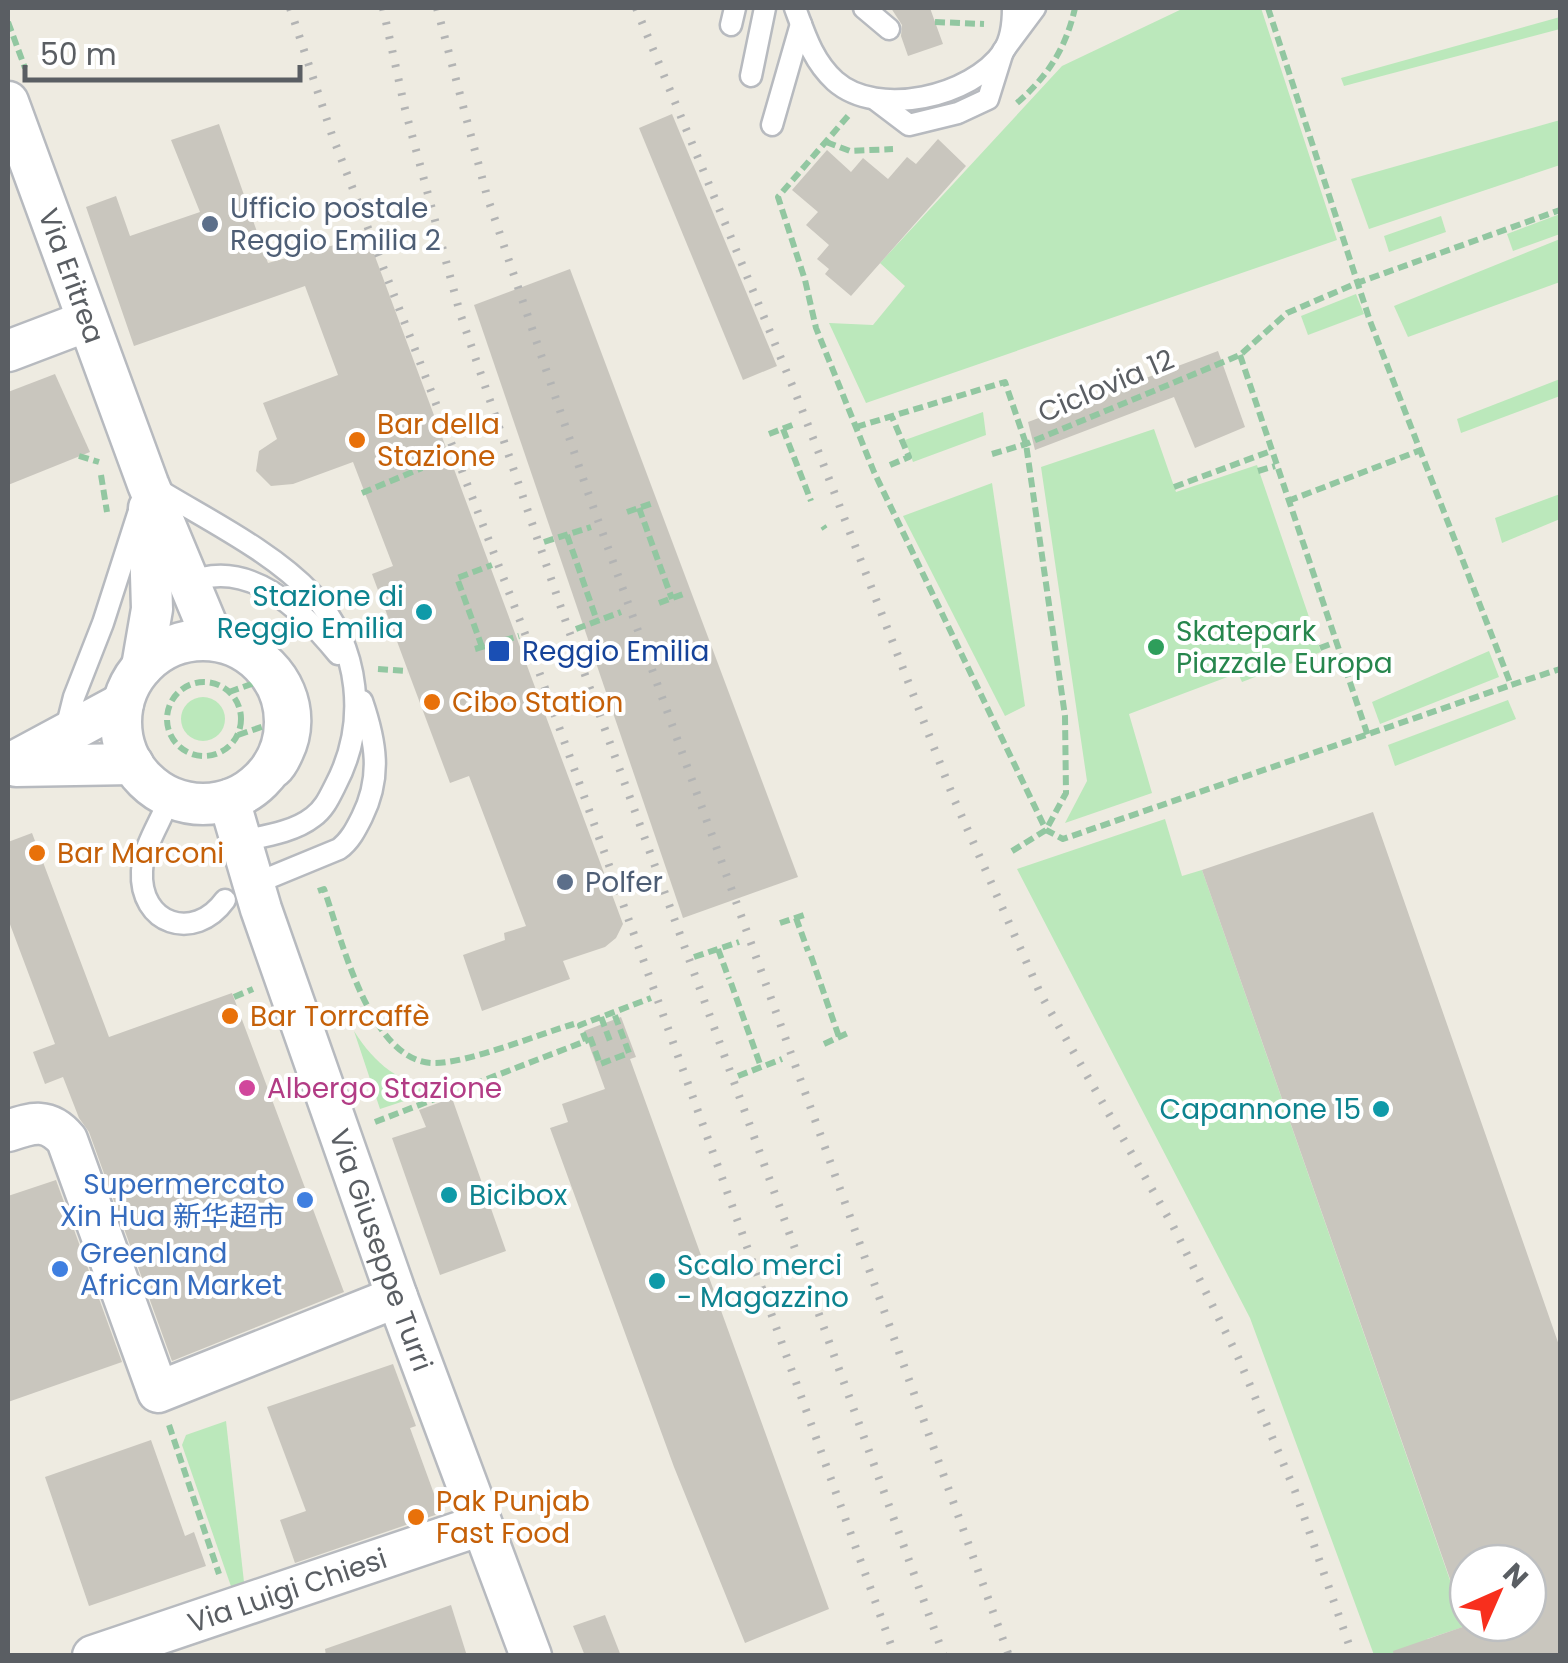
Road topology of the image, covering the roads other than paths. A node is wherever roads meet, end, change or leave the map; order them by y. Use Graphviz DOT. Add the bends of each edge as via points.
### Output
graph roads {
  1 [pos="766,8"];
  2 [pos="864,8"];
  3 [pos="1036,8"];
  4 [pos="1012,9"];
  5 [pos="798,16"];
  6 [pos="889,29"];
  7 [pos="1004,51"];
  8 [pos="750,76"];
  9 [pos="8,102"];
  10 [pos="772,125"];
  11 [pos="87,321"];
  12 [pos="8,351"];
  13 [pos="127,465"];
  14 [pos="190,582"];
  15 [pos="152,609"];
  16 [pos="222,642"];
  17 [pos="142,666"];
  18 [pos="352,672"];
  19 [pos="123,703"];
  20 [pos="64,735"];
  21 [pos="133,764"];
  22 [pos="8,766"];
  23 [pos="244,791"];
  24 [pos="170,797"];
  25 [pos="241,841"];
  26 [pos="246,898"];
  27 [pos="8,1131"];
  28 [pos="397,1297"];
  29 [pos="481,1525"];
  30 [pos="93,1656"];
  31 [pos="530,1656"];
  1 -- 8 [label="lane"];
  2 -- 6 [label="lane"];
  3 -- 7 [label="lane"];
  4 -- 7 [label="lane"];
  5 -- 7 [label="lane" via="813,56 838,84 871,98 927,97 973,81"];
  5 -- 10 [label="lane"];
  9 -- 11 [label="street, Via Eritrea"];
  11 -- 12 [label="street"];
  11 -- 13 [label="street, Via Eritrea"];
  13 -- 14 [label="street, Via Eritrea"];
  13 -- 15 [label="street"];
  13 -- 18 [label="lane" via="299,582 330,619"];
  13 -- 20 [label="lane" via="104,623"];
  14 -- 15 [label="lane"];
  14 -- 16 [label="street, Via Eritrea"];
  14 -- 18 [label="lane" via="226,575 273,592 316,628"];
  15 -- 17 [label="street"];
  16 -- 17 [label="street" via="174,645"];
  16 -- 23 [label="street" via="264,666 285,710 283,744 273,765"];
  17 -- 19 [label="street"];
  18 -- 25 [label="lane" via="354,744 324,806 299,825"];
  18 -- 26 [label="lane" via="375,747 376,778 364,812 344,847"];
  19 -- 20 [label="street"];
  19 -- 21 [label="street" via="122,735"];
  20 -- 22 [label="street"];
  21 -- 22 [label="street"];
  21 -- 24 [label="street"];
  23 -- 24 [label="street" via="199,804"];
  23 -- 25 [label="street, Via Giuseppe Turri"];
  24 -- 26 [label="lane" via="142,866 149,903 164,919 188,924"];
  25 -- 26 [label="street, Via Giuseppe Turri"];
  26 -- 28 [label="street, Via Giuseppe Turri"];
  27 -- 28 [label="street" via="44,1122 66,1140 158,1392"];
  28 -- 29 [label="street, Via Giuseppe Turri"];
  29 -- 30 [label="street, Via Luigi Chiesi"];
  29 -- 31 [label="street, Via Giuseppe Turri"];
}
